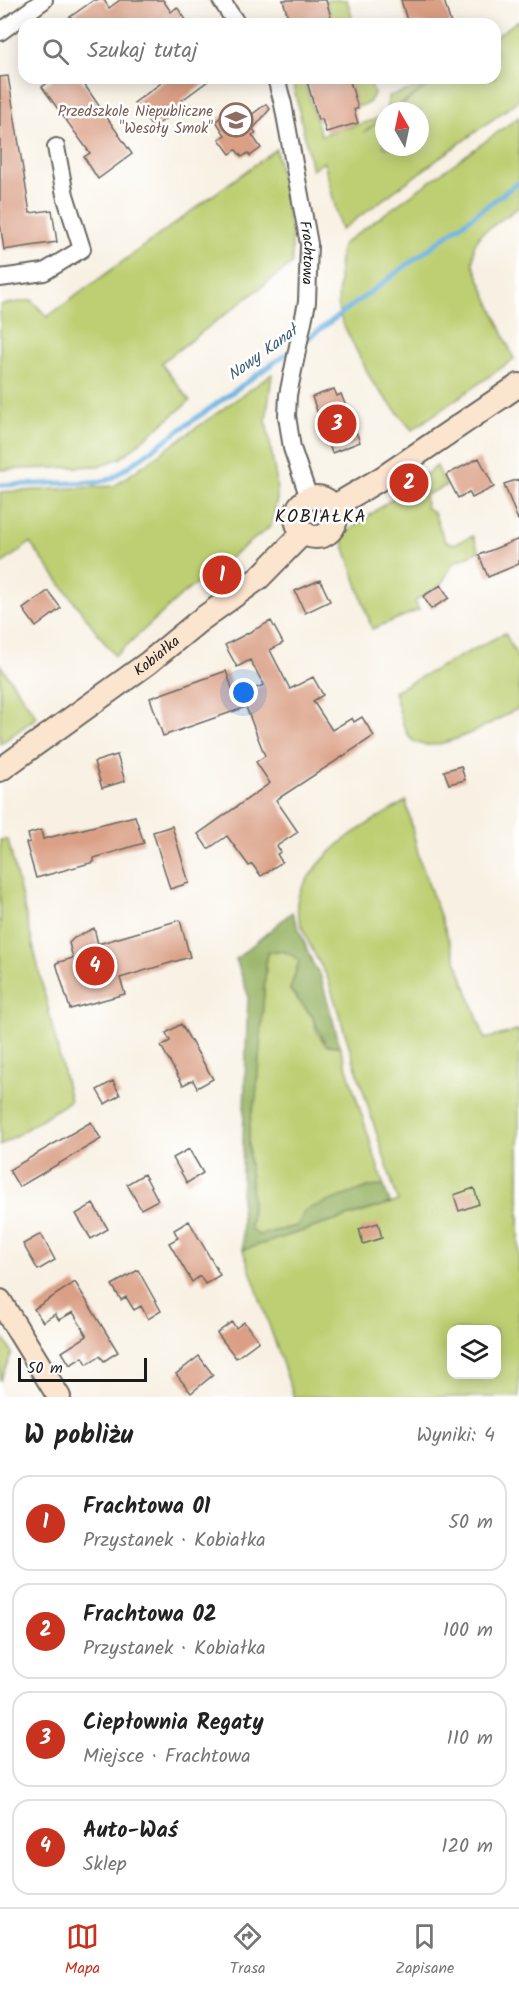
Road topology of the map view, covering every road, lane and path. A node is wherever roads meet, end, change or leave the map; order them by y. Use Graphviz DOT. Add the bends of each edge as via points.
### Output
graph roads {
  1 [pos="44,0"];
  2 [pos="221,0"];
  3 [pos="19,18"];
  4 [pos="233,18"];
  5 [pos="18,19"];
  6 [pos="0,32"];
  7 [pos="277,84"];
  8 [pos="56,147"];
  9 [pos="0,278"];
  10 [pos="519,385"];
  11 [pos="309,498"];
  12 [pos="333,507"];
  13 [pos="304,532"];
  14 [pos="0,770"];
  15 [pos="0,1301"];
  16 [pos="58,1397"];
  1 -- 3 [label="street"];
  2 -- 4 [label="street"];
  5 -- 6 [label="street"];
  7 -- 11 [label="street, Frachtowa" via="307,224 310,262 288,425"];
  8 -- 9 [label="street" via="65,195 82,249 44,272"];
  10 -- 12 [label="street"];
  11 -- 12 [label="street" via="321,497"];
  11 -- 13 [label="street" via="297,512 296,519"];
  12 -- 13 [label="street" via="335,522 326,534 311,536"];
  13 -- 14 [label="street, Kobiałka" via="259,578"];
  15 -- 16 [label="street"];
}
